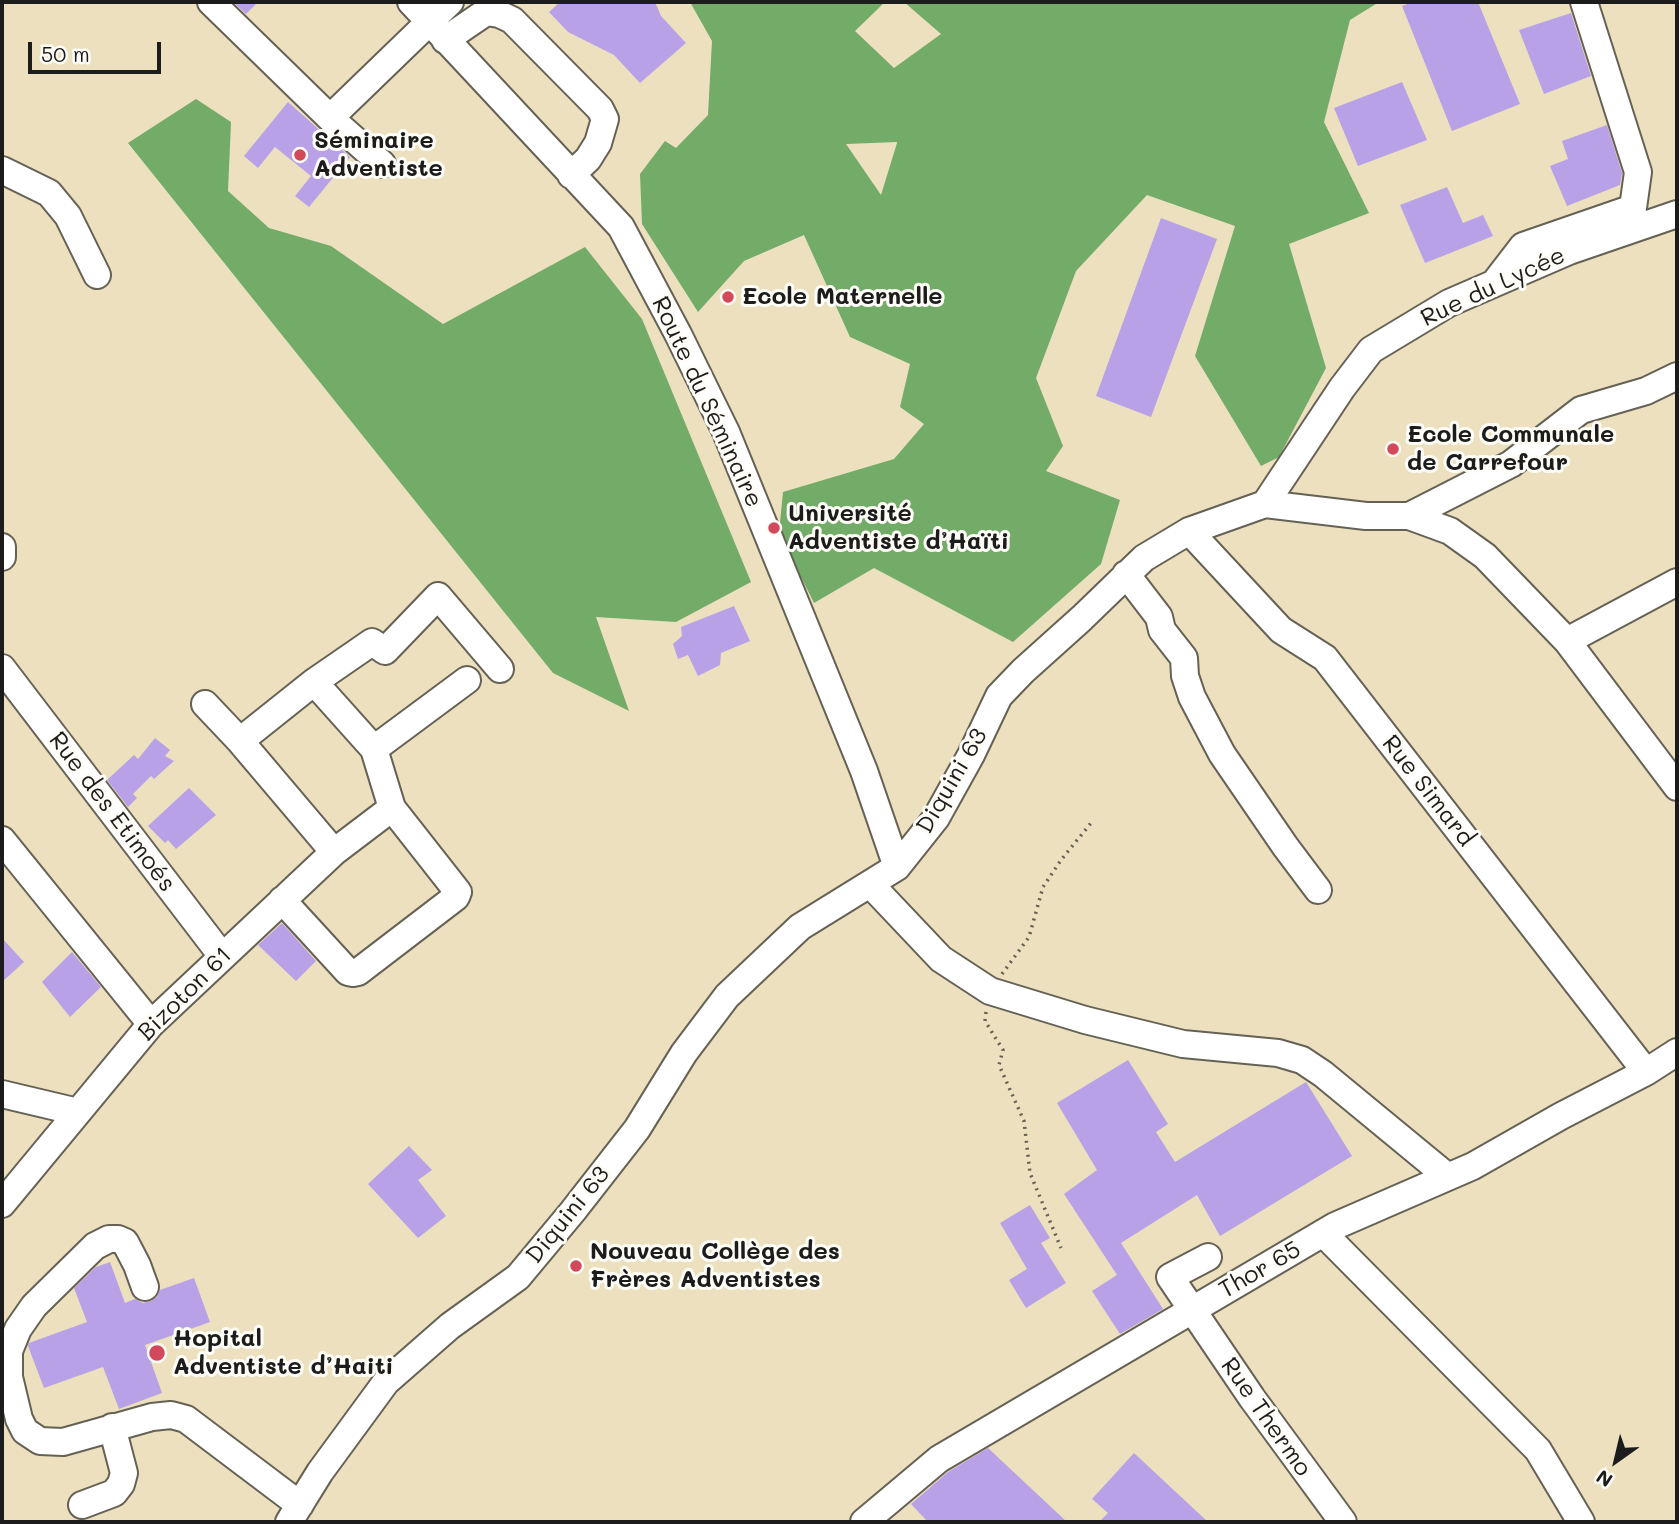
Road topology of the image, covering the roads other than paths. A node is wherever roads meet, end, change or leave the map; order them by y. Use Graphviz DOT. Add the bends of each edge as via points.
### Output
graph roads {
  1 [pos="211,2"];
  2 [pos="411,2"];
  3 [pos="450,2"];
  4 [pos="1584,2"];
  5 [pos="437,31"];
  6 [pos="330,118"];
  7 [pos="382,164"];
  8 [pos="2,170"];
  9 [pos="571,175"];
  10 [pos="1677,214"];
  11 [pos="97,275"];
  12 [pos="1495,282"];
  13 [pos="1677,376"];
  14 [pos="1265,504"];
  15 [pos="1409,516"];
  16 [pos="1189,531"];
  17 [pos="2,547"];
  18 [pos="2,557"];
  19 [pos="1126,574"];
  20 [pos="1677,582"];
  21 [pos="1567,641"];
  22 [pos="2,668"];
  23 [pos="500,669"];
  24 [pos="467,680"];
  25 [pos="314,682"];
  26 [pos="205,704"];
  27 [pos="240,741"];
  28 [pos="374,749"];
  29 [pos="1677,787"];
  30 [pos="391,808"];
  31 [pos="2,839"];
  32 [pos="334,852"];
  33 [pos="897,866"];
  34 [pos="870,884"];
  35 [pos="1318,890"];
  36 [pos="282,900"];
  37 [pos="222,956"];
  38 [pos="151,1024"];
  39 [pos="1677,1052"];
  40 [pos="1646,1072"];
  41 [pos="2,1094"];
  42 [pos="78,1112"];
  43 [pos="1448,1177"];
  44 [pos="2,1204"];
  45 [pos="1323,1233"];
  46 [pos="1208,1256"];
  47 [pos="145,1287"];
  48 [pos="1191,1310"];
  49 [pos="112,1427"];
  50 [pos="82,1505"];
  51 [pos="295,1514"];
  52 [pos="864,1522"];
  53 [pos="1343,1522"];
  54 [pos="1581,1522"];
  1 -- 6 [label="street"];
  2 -- 5 [label="street, Route du Séminaire"];
  3 -- 5 [label="street"];
  4 -- 12 [label="street" via="1638,172 1633,208 1523,246"];
  5 -- 6 [label="street"];
  5 -- 9 [label="street, Route du Séminaire"];
  5 -- 9 [label="street" via="486,12 512,20 600,109 605,119 598,143"];
  6 -- 7 [label="street"];
  8 -- 11 [label="street" via="49,193 68,216"];
  9 -- 33 [label="street, Route du Séminaire" via="621,227 726,432 864,771"];
  10 -- 12 [label="street, Rue du Lycée"];
  12 -- 14 [label="street, Rue du Lycée" via="1449,303 1371,351"];
  13 -- 15 [label="street, Diquini 63" via="1646,391 1581,410 1511,464"];
  14 -- 15 [label="street, Diquini 63" via="1366,516"];
  14 -- 16 [label="street, Diquini 63"];
  15 -- 21 [label="street" via="1450,531 1485,556"];
  16 -- 19 [label="street, Diquini 63" via="1162,545"];
  16 -- 40 [label="street, Rue Simard" via="1281,630 1325,658"];
  17 -- 18 [label="street"];
  19 -- 33 [label="street, Diquini 63" via="999,696 936,818"];
  19 -- 35 [label="street" via="1184,658 1192,698 1222,754"];
  20 -- 21 [label="street"];
  21 -- 29 [label="street"];
  22 -- 37 [label="street, Rue des Etimoés"];
  23 -- 25 [label="street" via="438,596 385,651 372,642"];
  24 -- 28 [label="street"];
  25 -- 27 [label="street"];
  25 -- 28 [label="street"];
  26 -- 27 [label="street"];
  27 -- 32 [label="street"];
  28 -- 30 [label="street"];
  30 -- 32 [label="street, Bizoton 61"];
  30 -- 36 [label="street" via="456,888 456,897 353,973"];
  31 -- 38 [label="street"];
  32 -- 36 [label="street, Bizoton 61"];
  33 -- 34 [label="street, Diquini 63"];
  34 -- 43 [label="street" via="941,959 990,991 1183,1044 1278,1053 1302,1060"];
  34 -- 51 [label="street, Diquini 63" via="800,928 727,996 684,1053 637,1129 518,1277 450,1326 386,1382"];
  36 -- 37 [label="street, Bizoton 61"];
  37 -- 38 [label="street, Bizoton 61"];
  38 -- 42 [label="street, Bizoton 61"];
  39 -- 40 [label="street, Thor 65"];
  40 -- 43 [label="street, Thor 65"];
  41 -- 42 [label="street"];
  42 -- 44 [label="street, Bizoton 61"];
  43 -- 45 [label="street, Thor 65"];
  45 -- 48 [label="street, Thor 65"];
  45 -- 54 [label="street" via="1538,1450"];
  46 -- 48 [label="street, Rue Thermo" via="1170,1277"];
  47 -- 49 [label="street" via="125,1242 109,1239 95,1246 34,1306 9,1351 9,1377 25,1431 40,1441 63,1442"];
  48 -- 52 [label="street, Thor 65" via="939,1459"];
  48 -- 53 [label="street, Rue Thermo"];
  49 -- 50 [label="street" via="124,1473 121,1484 114,1493"];
  49 -- 51 [label="street" via="171,1415 186,1419"];
}
